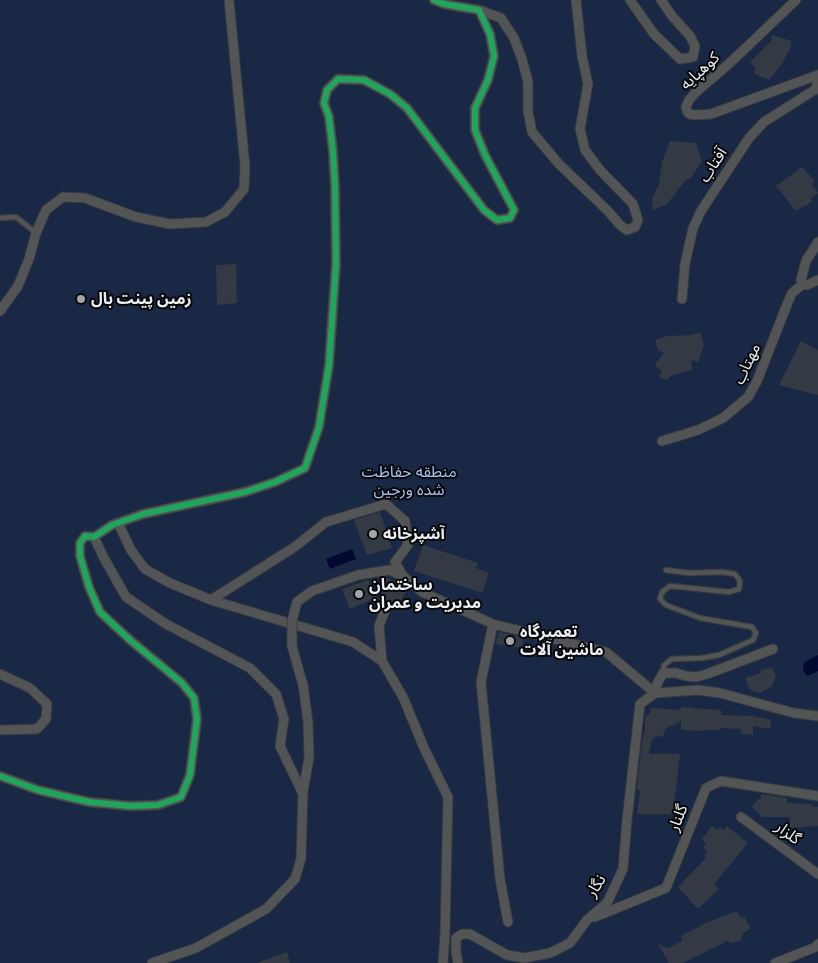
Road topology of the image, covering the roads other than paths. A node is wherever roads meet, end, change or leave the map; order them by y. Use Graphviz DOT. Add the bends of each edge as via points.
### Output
graph roads {
  1 [pos="230,0"];
  2 [pos="434,0"];
  3 [pos="576,0"];
  4 [pos="630,0"];
  5 [pos="661,0"];
  6 [pos="796,0"];
  7 [pos="479,10"];
  8 [pos="818,75"];
  9 [pos="818,79"];
  10 [pos="0,218"];
  11 [pos="36,233"];
  12 [pos="818,242"];
  13 [pos="818,280"];
  14 [pos="803,284"];
  15 [pos="682,299"];
  16 [pos="0,311"];
  17 [pos="662,441"];
  18 [pos="118,523"];
  19 [pos="94,537"];
  20 [pos="666,570"];
  21 [pos="403,576"];
  22 [pos="211,600"];
  23 [pos="385,610"];
  24 [pos="493,624"];
  25 [pos="773,649"];
  26 [pos="382,661"];
  27 [pos="663,673"];
  28 [pos="0,674"];
  29 [pos="655,693"];
  30 [pos="818,716"];
  31 [pos="0,730"];
  32 [pos="0,776"];
  33 [pos="303,792"];
  34 [pos="818,796"];
  35 [pos="741,816"];
  36 [pos="818,874"];
  37 [pos="588,920"];
  38 [pos="508,922"];
  39 [pos="445,937"];
  40 [pos="456,938"];
  41 [pos="818,944"];
  42 [pos="152,963"];
  43 [pos="443,963"];
  44 [pos="458,963"];
  45 [pos="775,963"];
  1 -- 11 [label="street" via="245,166 244,189 225,212 206,222 170,224 136,217 85,198 63,197 46,210"];
  2 -- 7 [label="street"];
  3 -- 7 [label="street" via="588,84 580,129 586,150 632,204 638,220 635,227 628,230 620,226 558,164 532,132 528,82 514,38 501,18"];
  4 -- 5 [label="street" via="654,34 680,59 694,57 695,46 690,36"];
  6 -- 8 [label="street, کوهپایه" via="695,93 687,110 695,115 711,114"];
  7 -- 18 [label="street" via="490,34 494,56 488,80 475,108 475,130 514,210 510,218 497,220 484,210 407,108 364,80 338,79 327,90 324,103 329,117 335,187 336,264 329,365 318,427 305,468 244,492 143,514"];
  9 -- 15 [label="street, آفتاب" via="816,89 764,122 749,138 701,211 687,255"];
  10 -- 11 [label="lane" via="16,218"];
  11 -- 16 [label="street" via="18,286"];
  12 -- 14 [label="street" via="806,261 801,280"];
  13 -- 14 [label="street"];
  14 -- 17 [label="street, مهتاب" via="792,293 748,397 723,418"];
  18 -- 19 [label="street"];
  18 -- 22 [label="street" via="145,569"];
  19 -- 32 [label="street" via="85,536 80,543 80,556 88,586 100,612 182,682 194,698 196,719 190,775 181,797 158,805 131,806 88,802 38,790"];
  19 -- 33 [label="street" via="126,597 166,624 250,668 276,694 284,719 280,746"];
  20 -- 27 [label="lane" via="735,574 740,581 739,589 729,592 670,586 662,592 660,599 666,605 700,618 752,627 756,633 753,640 719,655 672,659 664,665"];
  21 -- 22 [label="street" via="395,562 408,545 405,521 386,504 326,522 296,546"];
  21 -- 24 [label="street" via="422,592"];
  21 -- 33 [label="street, bridge" via="389,570 358,575 312,591 297,602 292,621 292,646 303,685 308,722 309,758"];
  22 -- 26 [label="street" via="353,642"];
  23 -- 26 [label="street" via="379,626"];
  24 -- 29 [label="street" via="606,652"];
  24 -- 38 [label="street" via="481,682 500,879"];
  25 -- 27 [label="street" via="696,677"];
  26 -- 39 [label="street" via="403,697 448,797"];
  27 -- 29 [label="street, نگار"];
  28 -- 31 [label="street" via="30,688 47,704 46,719 37,729"];
  29 -- 30 [label="street" via="698,690 720,693 794,713"];
  29 -- 37 [label="street, نگار" via="640,704 623,869 607,903"];
  33 -- 42 [label="street" via="301,859 295,879 266,909 196,948"];
  34 -- 37 [label="street, گلنار" via="721,781 706,788 666,888"];
  35 -- 36 [label="street, گلزار"];
  37 -- 40 [label="street, نگار" via="570,943 550,954 524,958 507,956 470,934"];
  39 -- 40 [label="street, نگار"];
  39 -- 43 [label="street"];
  40 -- 44 [label="street"];
  41 -- 45 [label="street"];
}
